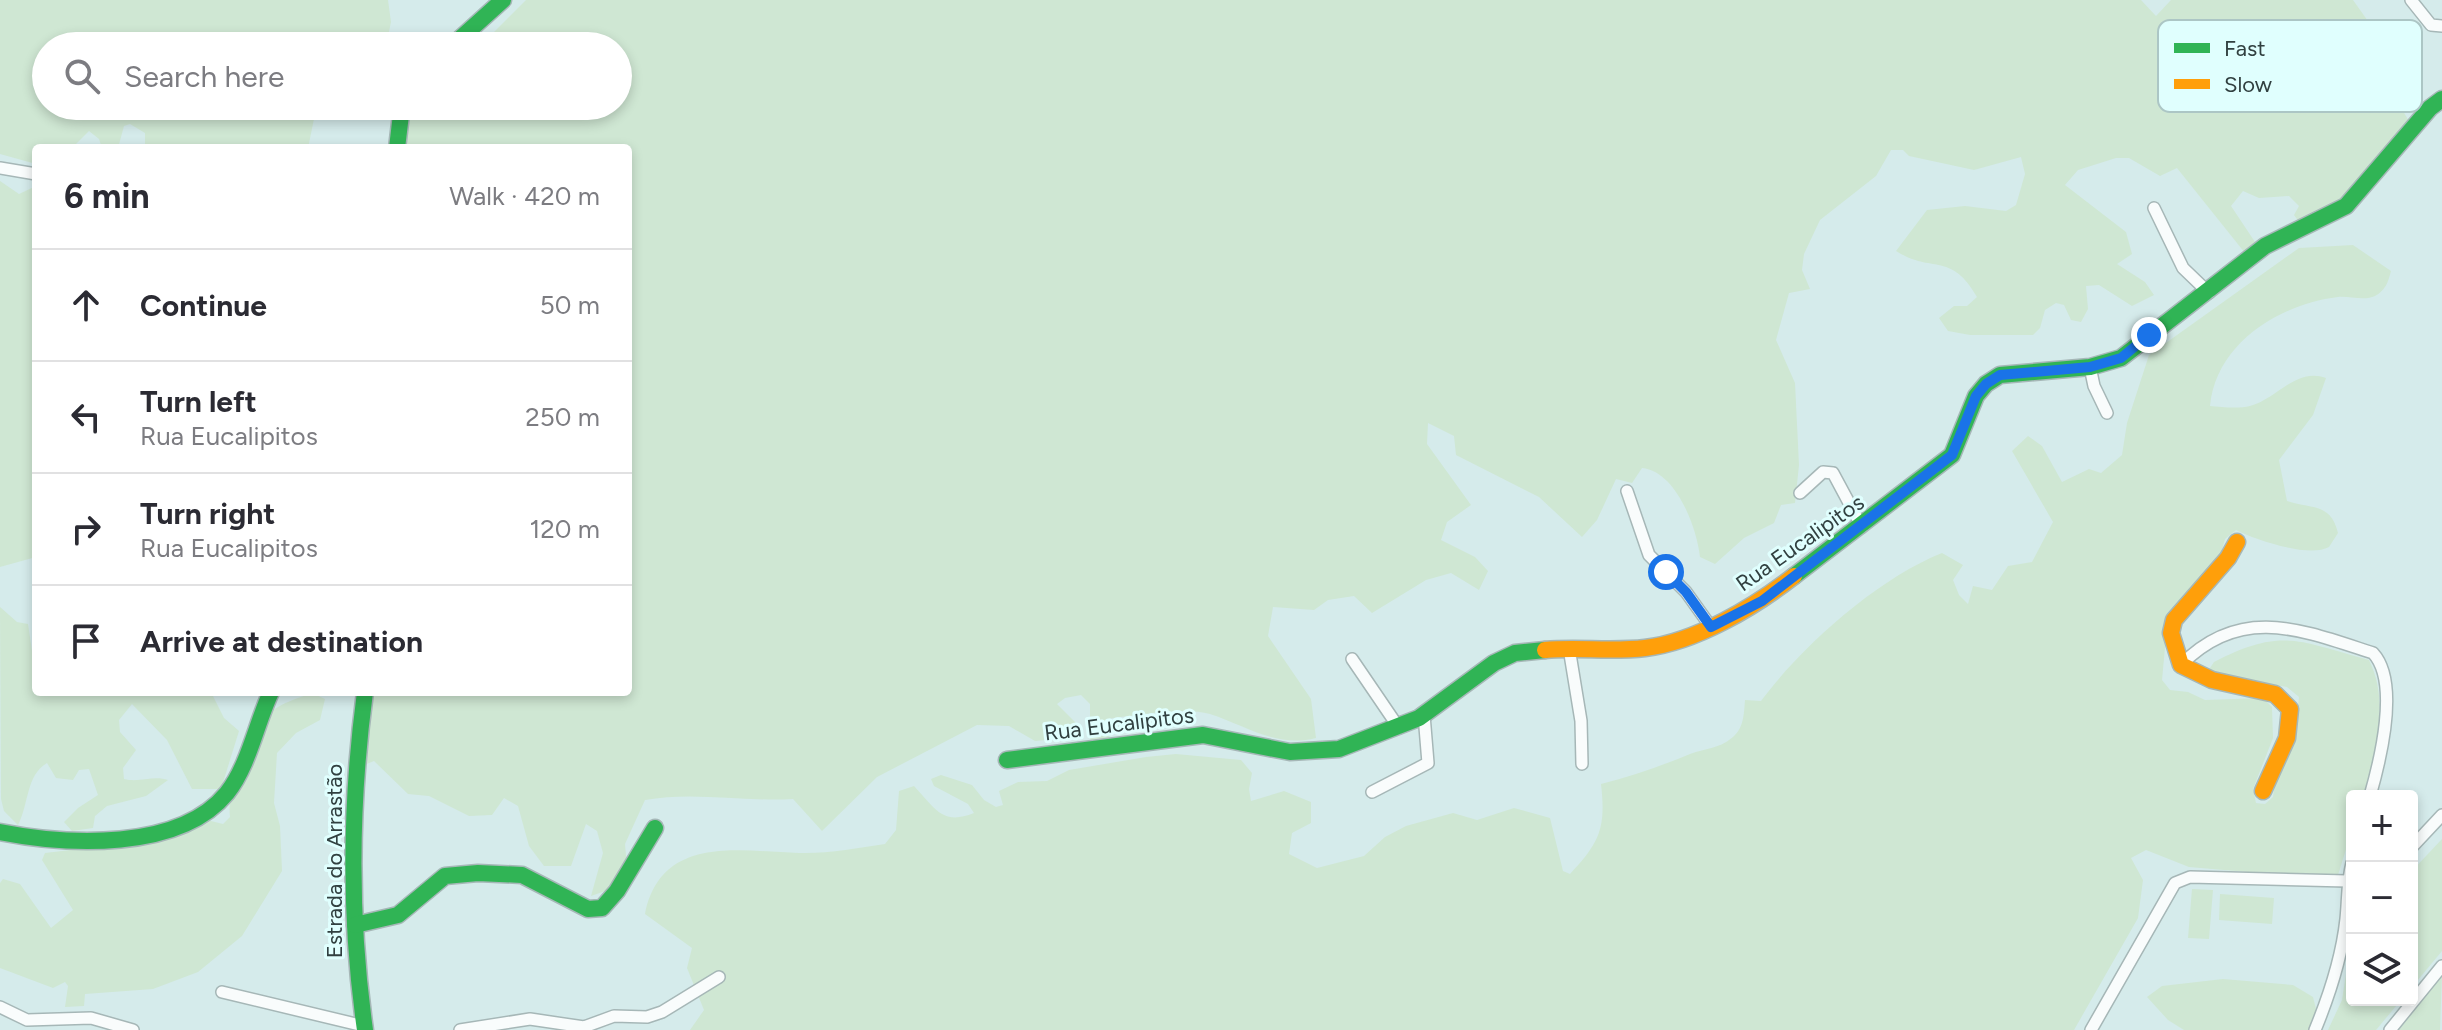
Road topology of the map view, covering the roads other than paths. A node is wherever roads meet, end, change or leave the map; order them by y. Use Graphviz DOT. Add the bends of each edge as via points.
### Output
graph roads {
  1 [pos="503,0"];
  2 [pos="2411,0"];
  3 [pos="2442,26"];
  4 [pos="468,32"];
  5 [pos="2442,99"];
  6 [pos="400,120"];
  7 [pos="397,144"];
  8 [pos="0,168"];
  9 [pos="32,173"];
  10 [pos="2154,208"];
  11 [pos="2209,293"];
  12 [pos="2090,367"];
  13 [pos="2107,413"];
  14 [pos="1627,491"];
  15 [pos="1800,493"];
  16 [pos="1862,527"];
  17 [pos="2237,542"];
  18 [pos="1711,627"];
  19 [pos="1569,648"];
  20 [pos="1352,659"];
  21 [pos="2181,665"];
  22 [pos="269,696"];
  23 [pos="365,696"];
  24 [pos="1424,715"];
  25 [pos="1399,728"];
  26 [pos="1007,760"];
  27 [pos="1582,764"];
  28 [pos="2371,790"];
  29 [pos="2263,791"];
  30 [pos="1372,792"];
  31 [pos="2442,815"];
  32 [pos="655,828"];
  33 [pos="0,832"];
  34 [pos="2418,841"];
  35 [pos="2346,882"];
  36 [pos="355,925"];
  37 [pos="2346,927"];
  38 [pos="2442,966"];
  39 [pos="719,977"];
  40 [pos="222,992"];
  41 [pos="0,1007"];
  42 [pos="365,1028"];
  43 [pos="133,1030"];
  44 [pos="460,1030"];
  45 [pos="2091,1030"];
  46 [pos="2315,1030"];
  47 [pos="2390,1030"];
  1 -- 4 [label="street"];
  2 -- 3 [label="street" via="2431,25"];
  5 -- 11 [label="street, Rua Eucalipitos" via="2346,206 2265,246"];
  6 -- 7 [label="street"];
  8 -- 9 [label="street"];
  10 -- 11 [label="street" via="2183,268"];
  11 -- 12 [label="street, Rua Eucalipitos" via="2121,358"];
  12 -- 13 [label="street"];
  12 -- 16 [label="street, Rua Eucalipitos" via="2000,375 1986,384 1952,455"];
  14 -- 18 [label="street" via="1649,555"];
  15 -- 16 [label="street" via="1823,472 1833,473"];
  16 -- 18 [label="street, Rua Eucalipitos" via="1762,601"];
  17 -- 21 [label="street" via="2174,620 2171,633"];
  18 -- 19 [label="street, Rua Eucalipitos" via="1646,648"];
  19 -- 24 [label="street, Rua Eucalipitos" via="1515,653"];
  19 -- 27 [label="street"];
  20 -- 25 [label="street"];
  21 -- 28 [label="street" via="2201,645 2227,632 2264,628 2299,629 2373,653 2385,672 2385,726"];
  21 -- 29 [label="street" via="2211,680 2284,699 2291,723"];
  22 -- 33 [label="street" via="229,791 196,820 84,843"];
  23 -- 36 [label="street, Estrada do Arrastão" via="353,792"];
  24 -- 25 [label="street, Rua Eucalipitos"];
  24 -- 30 [label="street" via="1428,763"];
  25 -- 26 [label="street, Rua Eucalipitos" via="1339,749 1290,752 1203,735"];
  31 -- 34 [label="street"];
  32 -- 36 [label="street" via="602,908 588,909 522,875 478,873 445,876 398,915"];
  35 -- 45 [label="street" via="2190,877 2175,883"];
  36 -- 42 [label="street, Estrada do Arrastão"];
  37 -- 46 [label="street"];
  38 -- 47 [label="street"];
  39 -- 44 [label="street" via="647,1017 614,1016 584,1027 530,1019"];
  40 -- 42 [label="street"];
  41 -- 43 [label="street" via="27,1020 91,1018"];
}
